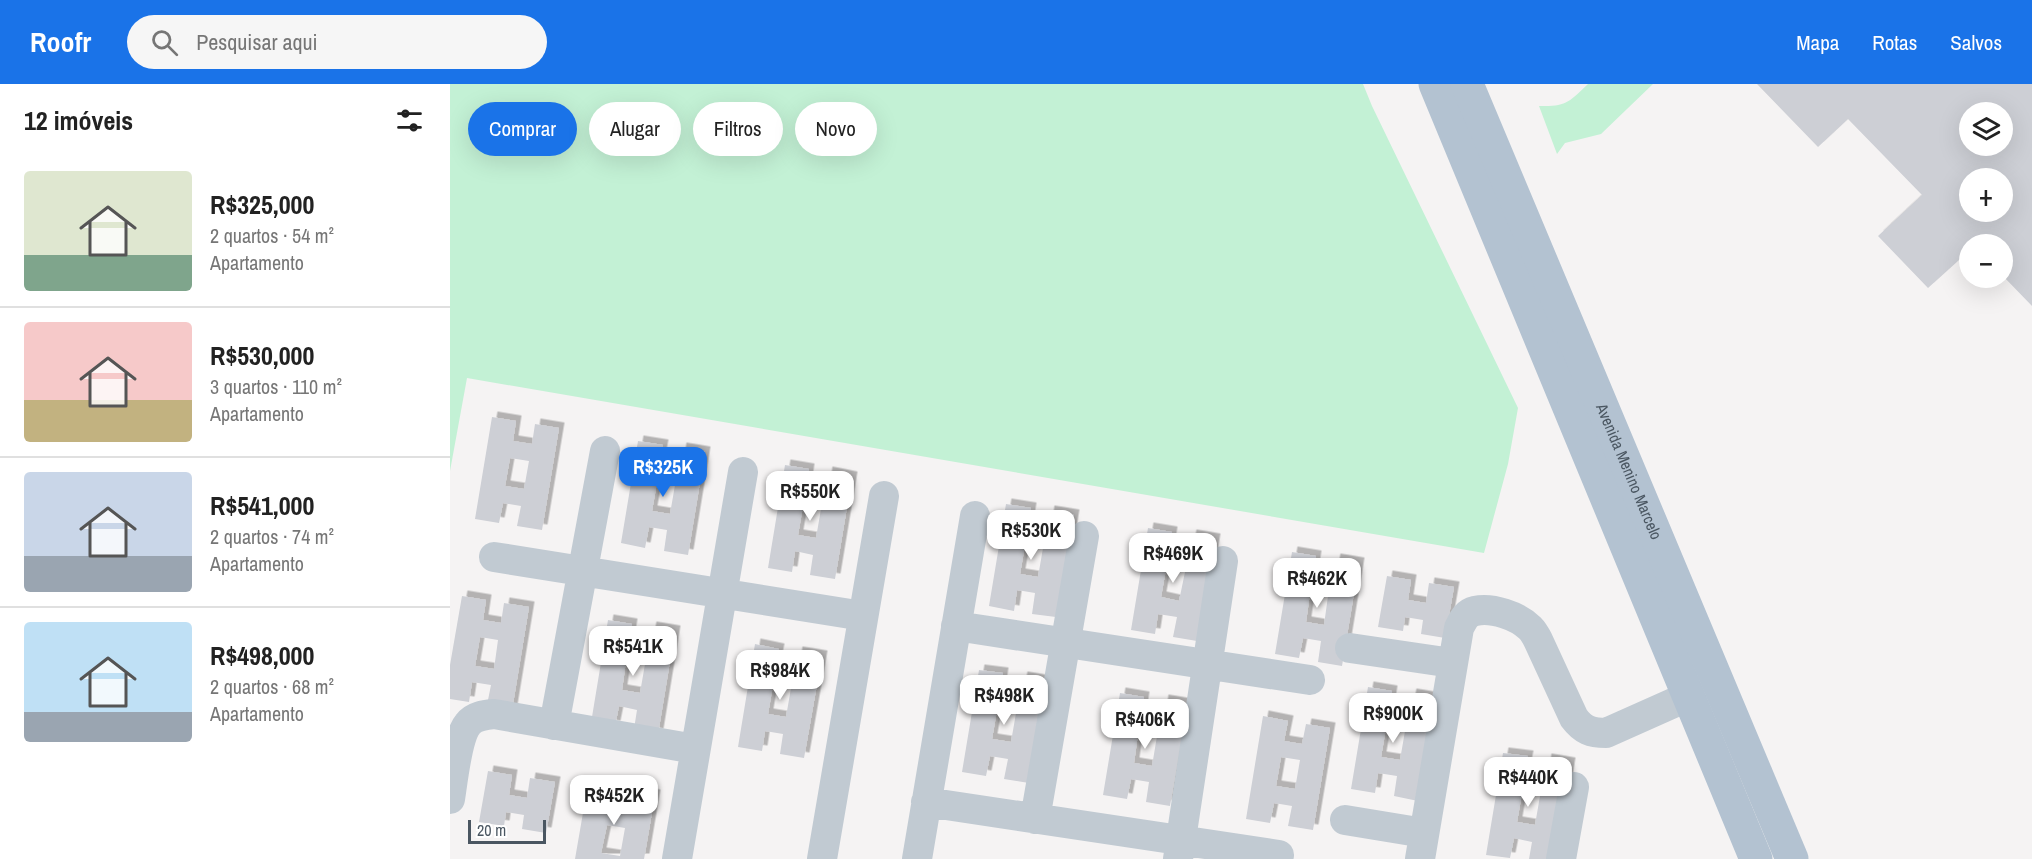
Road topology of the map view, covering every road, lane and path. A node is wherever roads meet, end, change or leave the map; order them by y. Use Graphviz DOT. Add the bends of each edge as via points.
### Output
graph roads {
  1 [pos="1435,84"];
  2 [pos="1467,84"];
  3 [pos="605,451"];
  4 [pos="743,472"];
  5 [pos="884,496"];
  6 [pos="975,516"];
  7 [pos="1084,536"];
  8 [pos="494,557"];
  9 [pos="1223,561"];
  10 [pos="583,571"];
  11 [pos="722,593"];
  12 [pos="863,616"];
  13 [pos="957,626"];
  14 [pos="1066,642"];
  15 [pos="1350,648"];
  16 [pos="1452,663"];
  17 [pos="1208,664"];
  18 [pos="1310,680"];
  19 [pos="1689,696"];
  20 [pos="554,725"];
  21 [pos="695,749"];
  22 [pos="1574,787"];
  23 [pos="450,799"];
  24 [pos="926,802"];
  25 [pos="1035,819"];
  26 [pos="1345,820"];
  27 [pos="1422,846"];
  28 [pos="1180,850"];
  29 [pos="1279,855"];
  30 [pos="677,859"];
  31 [pos="822,859"];
  32 [pos="917,859"];
  33 [pos="1561,859"];
  34 [pos="1756,859"];
  35 [pos="1792,859"];
  1 -- 19 [label="main road, Avenida Menino Marcelo"];
  2 -- 35 [label="main road, Avenida Menino Marcelo"];
  3 -- 10 [label="lane"];
  4 -- 11 [label="lane"];
  5 -- 12 [label="lane"];
  6 -- 13 [label="lane"];
  7 -- 14 [label="lane"];
  8 -- 10 [label="lane"];
  9 -- 17 [label="lane"];
  10 -- 11 [label="lane"];
  10 -- 20 [label="lane"];
  11 -- 12 [label="lane"];
  11 -- 21 [label="lane"];
  12 -- 31 [label="lane"];
  13 -- 14 [label="lane"];
  13 -- 24 [label="lane"];
  14 -- 17 [label="lane"];
  14 -- 25 [label="lane"];
  15 -- 16 [label="lane"];
  16 -- 19 [label="lane" via="1464,617 1485,610 1519,619 1530,628 1574,718 1593,733 1606,733"];
  16 -- 27 [label="lane"];
  17 -- 18 [label="lane"];
  17 -- 28 [label="lane"];
  19 -- 34 [label="main road, Avenida Menino Marcelo"];
  20 -- 21 [label="lane"];
  20 -- 23 [label="lane" via="494,714 468,723"];
  21 -- 30 [label="lane"];
  22 -- 33 [label="lane"];
  24 -- 25 [label="lane"];
  24 -- 32 [label="lane"];
  25 -- 28 [label="lane"];
  26 -- 27 [label="lane"];
  28 -- 29 [label="lane"];
}
